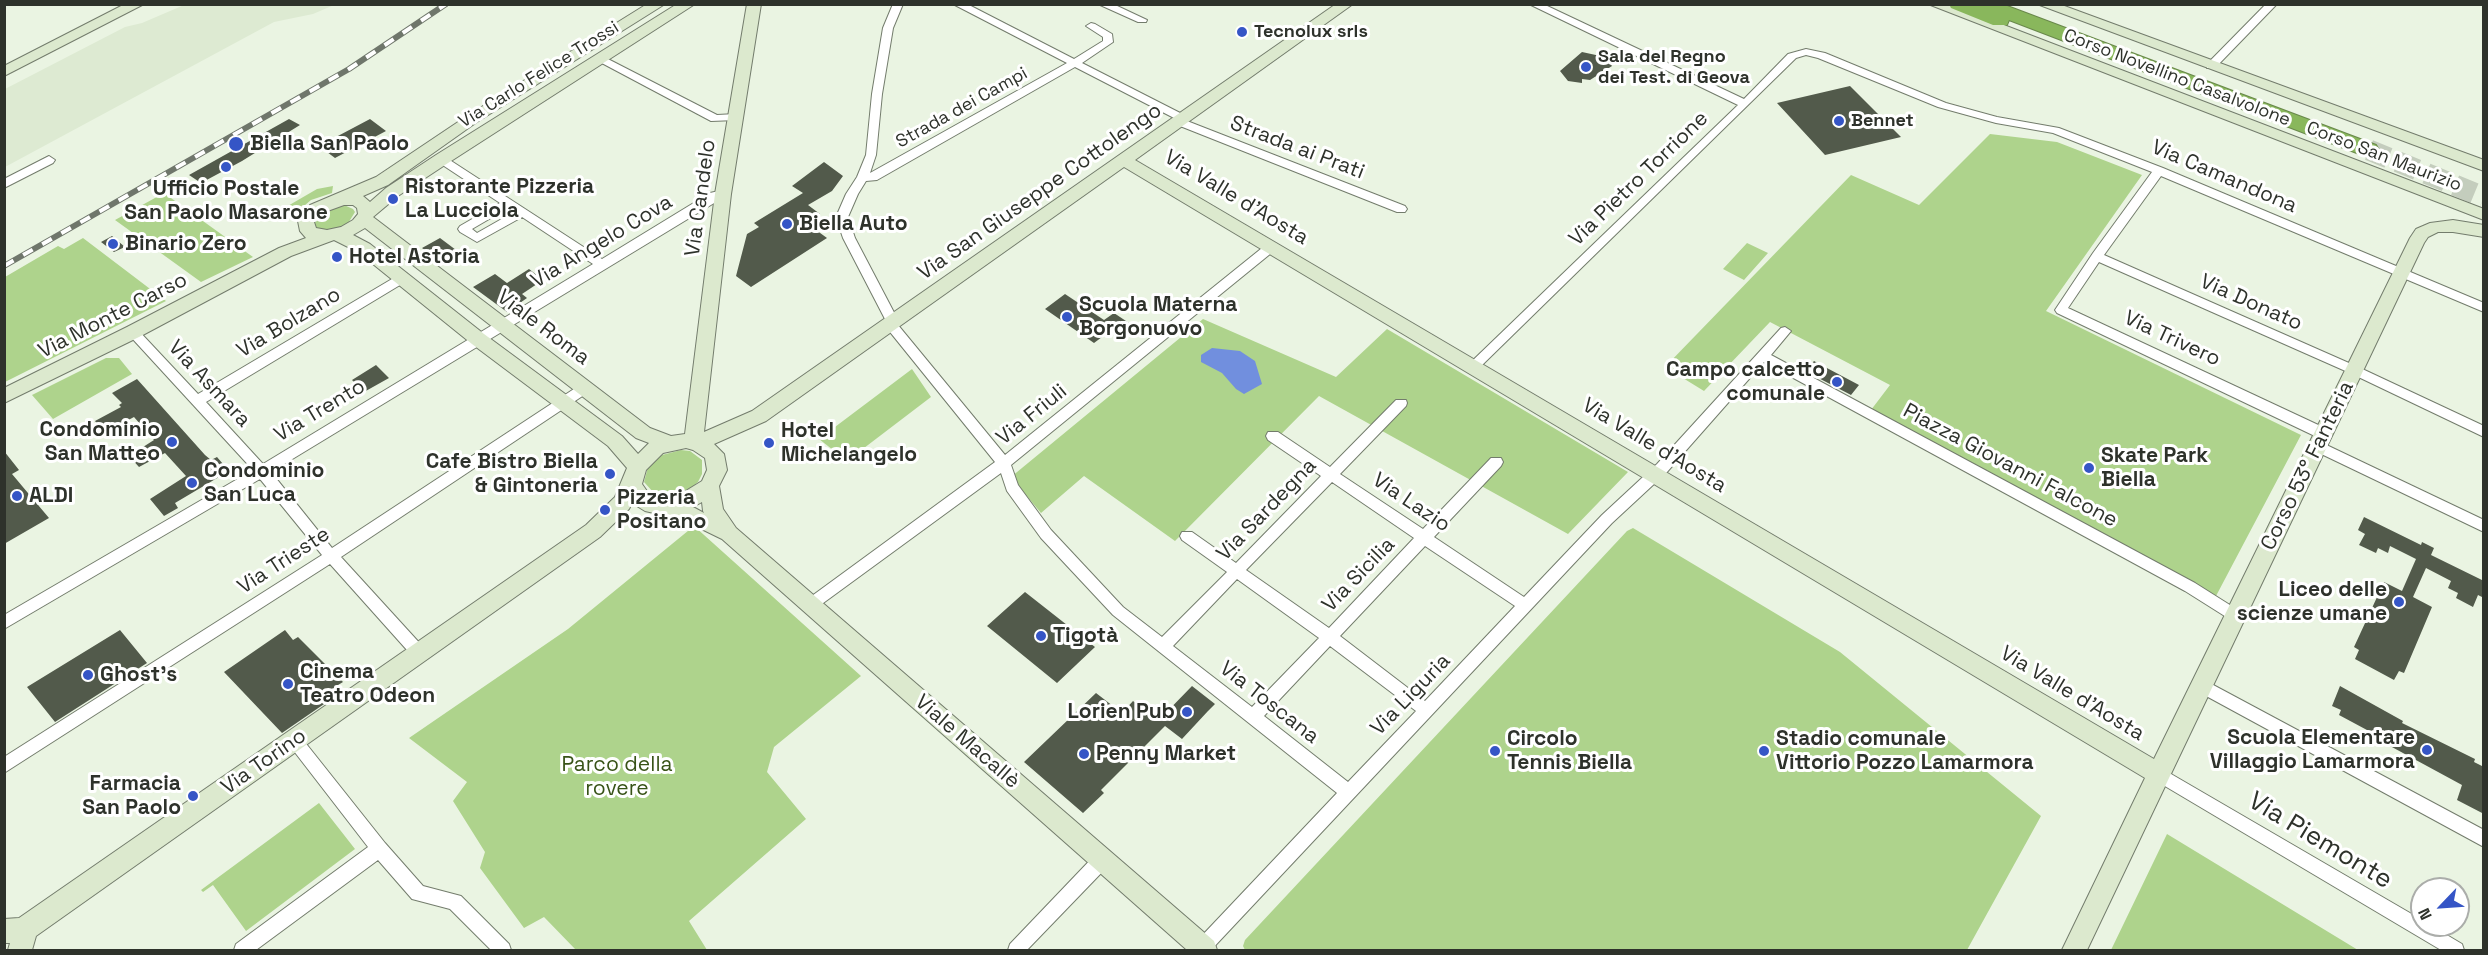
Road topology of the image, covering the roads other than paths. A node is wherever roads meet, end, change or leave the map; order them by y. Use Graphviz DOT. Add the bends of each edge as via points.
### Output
graph roads {
  1 [pos="137,4"];
  2 [pos="658,4"];
  3 [pos="688,4"];
  4 [pos="754,4"];
  5 [pos="898,4"];
  6 [pos="958,4"];
  7 [pos="1103,4"];
  8 [pos="1346,4"];
  9 [pos="1935,4"];
  10 [pos="1958,4"];
  11 [pos="1984,4"];
  12 [pos="2003,4"];
  13 [pos="2023,4"];
  14 [pos="2044,4"];
  15 [pos="2271,4"];
  16 [pos="1538,6"];
  17 [pos="1142,20"];
  18 [pos="1091,26"];
  19 [pos="602,59"];
  20 [pos="1075,63"];
  21 [pos="2211,66"];
  22 [pos="4,72"];
  23 [pos="1745,104"];
  24 [pos="1942,105"];
  25 [pos="2276,105"];
  26 [pos="736,117"];
  27 [pos="1182,121"];
  28 [pos="2317,131"];
  29 [pos="442,159"];
  30 [pos="49,160"];
  31 [pos="1124,160"];
  32 [pos="2484,166"];
  33 [pos="2158,171"];
  34 [pos="863,177"];
  35 [pos="4,184"];
  36 [pos="723,194"];
  37 [pos="343,199"];
  38 [pos="508,203"];
  39 [pos="1401,209"];
  40 [pos="522,212"];
  41 [pos="310,214"];
  42 [pos="2484,215"];
  43 [pos="365,216"];
  44 [pos="2484,231"];
  45 [pos="333,236"];
  46 [pos="1271,247"];
  47 [pos="2097,256"];
  48 [pos="602,264"];
  49 [pos="2402,272"];
  50 [pos="241,274"];
  51 [pos="401,279"];
  52 [pos="2484,308"];
  53 [pos="892,323"];
  54 [pos="503,325"];
  55 [pos="1785,330"];
  56 [pos="133,332"];
  57 [pos="478,339"];
  58 [pos="1762,356"];
  59 [pos="1473,366"];
  60 [pos="2354,370"];
  61 [pos="585,388"];
  62 [pos="4,396"];
  63 [pos="197,401"];
  64 [pos="564,403"];
  65 [pos="1401,403"];
  66 [pos="759,416"];
  67 [pos="2484,432"];
  68 [pos="1274,436"];
  69 [pos="2321,440"];
  70 [pos="685,442"];
  71 [pos="717,462"];
  72 [pos="1496,462"];
  73 [pos="1004,463"];
  74 [pos="262,471"];
  75 [pos="1331,474"];
  76 [pos="1654,474"];
  77 [pos="634,475"];
  78 [pos="709,486"];
  79 [pos="657,506"];
  80 [pos="2484,526"];
  81 [pos="593,531"];
  82 [pos="729,534"];
  83 [pos="1187,536"];
  84 [pos="1425,537"];
  85 [pos="331,556"];
  86 [pos="1237,571"];
  87 [pos="810,605"];
  88 [pos="1526,606"];
  89 [pos="2236,616"];
  90 [pos="4,623"];
  91 [pos="1330,637"];
  92 [pos="1163,646"];
  93 [pos="420,654"];
  94 [pos="2202,686"];
  95 [pos="1426,710"];
  96 [pos="1253,717"];
  97 [pos="295,741"];
  98 [pos="4,766"];
  99 [pos="2159,774"];
  100 [pos="1348,792"];
  101 [pos="2484,839"];
  102 [pos="379,849"];
  103 [pos="1102,860"];
  104 [pos="16,937"];
  105 [pos="1203,949"];
  106 [pos="242,951"];
  107 [pos="503,951"];
  108 [pos="1016,951"];
  109 [pos="2074,951"];
  110 [pos="2456,951"];
  1 -- 22 [label="street"];
  2 -- 37 [label="street, Via Carlo Felice Trossi" via="472,119 382,181"];
  3 -- 19 [label="street, Via Carlo Felice Trossi"];
  4 -- 26 [label="street, Via Candelo"];
  5 -- 34 [label="street" via="888,28 871,155"];
  6 -- 20 [label="street, Strada dei Campi"];
  7 -- 17 [label="street"];
  8 -- 27 [label="street, Via San Giuseppe Cottolengo"];
  9 -- 42 [label="street, Corso San Maurizio"];
  10 -- 28 [label="highway" via="2229,109"];
  11 -- 28 [label="highway, Corso Novellino Casalvolone"];
  12 -- 25 [label="highway, Corso Novellino Casalvolone"];
  13 -- 25 [label="highway" via="2204,71"];
  14 -- 21 [label="street, Corso San Maurizio"];
  15 -- 21 [label="street"];
  16 -- 23 [label="street"];
  18 -- 20 [label="street, Strada dei Campi" via="1103,31 1108,42"];
  19 -- 26 [label="street" via="715,119"];
  19 -- 29 [label="street, Via Carlo Felice Trossi"];
  20 -- 27 [label="street, Strada dei Campi"];
  20 -- 34 [label="street, Strada dei Campi" via="873,177"];
  21 -- 32 [label="street, Corso San Maurizio"];
  23 -- 24 [label="street, Via Pietro Torrione" via="1792,56 1806,52"];
  23 -- 59 [label="street, Via Pietro Torrione"];
  24 -- 33 [label="street, Via Camandona" via="2055,130"];
  25 -- 28 [label="highway, Corso Novellino Casalvolone" via="2372,146"];
  26 -- 36 [label="street, Via Candelo"];
  27 -- 31 [label="street, Via San Giuseppe Cottolengo"];
  27 -- 39 [label="street, Strada ai Prati"];
  29 -- 38 [label="street"];
  29 -- 43 [label="street, Via Carlo Felice Trossi" via="392,192"];
  30 -- 35 [label="street"];
  31 -- 46 [label="street, Via Valle d'Aosta"];
  31 -- 53 [label="street, Via San Giuseppe Cottolengo"];
  33 -- 47 [label="street"];
  33 -- 49 [label="street, Via Camandona"];
  34 -- 53 [label="street, Via Toscana" via="842,217"];
  36 -- 48 [label="street, Via Angelo Cova"];
  36 -- 70 [label="street, Via Candelo" via="697,399"];
  37 -- 41 [label="street, Via Monte Carso" via="324,204"];
  37 -- 43 [label="street, Viale Roma" via="362,202"];
  38 -- 40 [label="street"];
  38 -- 40 [label="street" via="464,229 477,238"];
  40 -- 48 [label="street"];
  41 -- 45 [label="street" via="306,221 308,231"];
  41 -- 50 [label="street, Via Monte Carso" via="275,249"];
  43 -- 45 [label="street, Via Monte Carso" via="353,228"];
  43 -- 54 [label="street, Viale Roma"];
  44 -- 49 [label="street, Corso 53° Fanteria" via="2436,226 2422,232"];
  45 -- 50 [label="street, Via Monte Carso" via="285,252"];
  45 -- 51 [label="street" via="364,248"];
  46 -- 59 [label="street, Via Valle d'Aosta"];
  46 -- 73 [label="street, Via Friuli"];
  47 -- 60 [label="street, Via Donato"];
  47 -- 69 [label="street, Via Trivero" via="2061,310"];
  48 -- 54 [label="street, Via Angelo Cova"];
  49 -- 52 [label="street, Via Camandona"];
  49 -- 60 [label="street, Corso 53° Fanteria"];
  50 -- 56 [label="street, Via Monte Carso"];
  51 -- 57 [label="street"];
  51 -- 63 [label="street, Via Bolzano"];
  53 -- 66 [label="street, Via San Giuseppe Cottolengo"];
  53 -- 73 [label="street, Via Toscana"];
  54 -- 57 [label="street, Via Trento"];
  54 -- 61 [label="street, Viale Roma"];
  55 -- 58 [label="street"];
  56 -- 62 [label="street, Via Monte Carso"];
  56 -- 63 [label="street, Via Asmara"];
  57 -- 64 [label="street"];
  57 -- 74 [label="street, Via Trento"];
  58 -- 76 [label="street"];
  58 -- 89 [label="street, Piazza Giovanni Falcone" via="2190,587"];
  59 -- 76 [label="street, Via Valle d'Aosta"];
  60 -- 67 [label="street, Via Donato"];
  60 -- 69 [label="street, Corso 53° Fanteria"];
  61 -- 64 [label="street, Via Trieste"];
  61 -- 70 [label="street, Viale Roma" via="643,433"];
  63 -- 74 [label="street, Via Asmara"];
  64 -- 77 [label="street" via="615,441"];
  64 -- 85 [label="street, Via Trieste"];
  65 -- 75 [label="street, Via Sardegna"];
  66 -- 70 [label="street, Via San Giuseppe Cottolengo"];
  66 -- 71 [label="street, Via San Giuseppe Cottolengo"];
  68 -- 75 [label="street, Via Lazio"];
  69 -- 80 [label="street, Via Trivero" via="2389,481"];
  69 -- 89 [label="street, Corso 53° Fanteria"];
  70 -- 71 [label="street" via="714,454"];
  70 -- 77 [label="street" via="651,452"];
  71 -- 78 [label="street"];
  72 -- 84 [label="street, Via Sicilia"];
  73 -- 87 [label="street, Via Friuli"];
  73 -- 92 [label="street, Via Toscana" via="1012,487 1061,552 1118,611"];
  74 -- 85 [label="street, Via Asmara"];
  74 -- 90 [label="street, Via Trento"];
  75 -- 84 [label="street, Via Lazio"];
  75 -- 86 [label="street, Via Sardegna"];
  76 -- 88 [label="street, Via Liguria" via="1606,519"];
  76 -- 99 [label="street, Via Valle d'Aosta"];
  77 -- 79 [label="street" via="635,493"];
  77 -- 81 [label="street, Via Torino" via="622,503"];
  78 -- 79 [label="street" via="688,501"];
  78 -- 82 [label="street, Viale Macallè" via="713,511"];
  79 -- 81 [label="street, Via Torino"];
  79 -- 82 [label="street, Viale Macallè" via="686,513"];
  81 -- 93 [label="street, Via Torino"];
  82 -- 87 [label="street, Viale Macallè"];
  83 -- 86 [label="street"];
  84 -- 88 [label="street, Via Lazio"];
  84 -- 91 [label="street, Via Sicilia"];
  85 -- 93 [label="street, Via Asmara"];
  85 -- 98 [label="street, Via Trieste"];
  86 -- 91 [label="street"];
  86 -- 92 [label="street, Via Sardegna"];
  87 -- 103 [label="street, Viale Macallè"];
  88 -- 95 [label="street, Via Liguria"];
  89 -- 94 [label="street, Corso 53° Fanteria"];
  91 -- 95 [label="street"];
  91 -- 96 [label="street, Via Sicilia"];
  92 -- 96 [label="street, Via Toscana"];
  93 -- 97 [label="street, Via Torino"];
  94 -- 99 [label="street, Corso 53° Fanteria"];
  94 -- 101 [label="street"];
  95 -- 100 [label="street, Via Liguria"];
  96 -- 100 [label="street, Via Toscana"];
  97 -- 102 [label="street"];
  97 -- 104 [label="street, Via Torino"];
  99 -- 109 [label="street, Corso 53° Fanteria"];
  99 -- 110 [label="street, Via Piemonte"];
  100 -- 105 [label="street, Via Liguria"];
  102 -- 106 [label="street"];
  102 -- 107 [label="street" via="418,893 455,902"];
  103 -- 105 [label="street, Viale Macallè"];
  103 -- 108 [label="street"];
}
